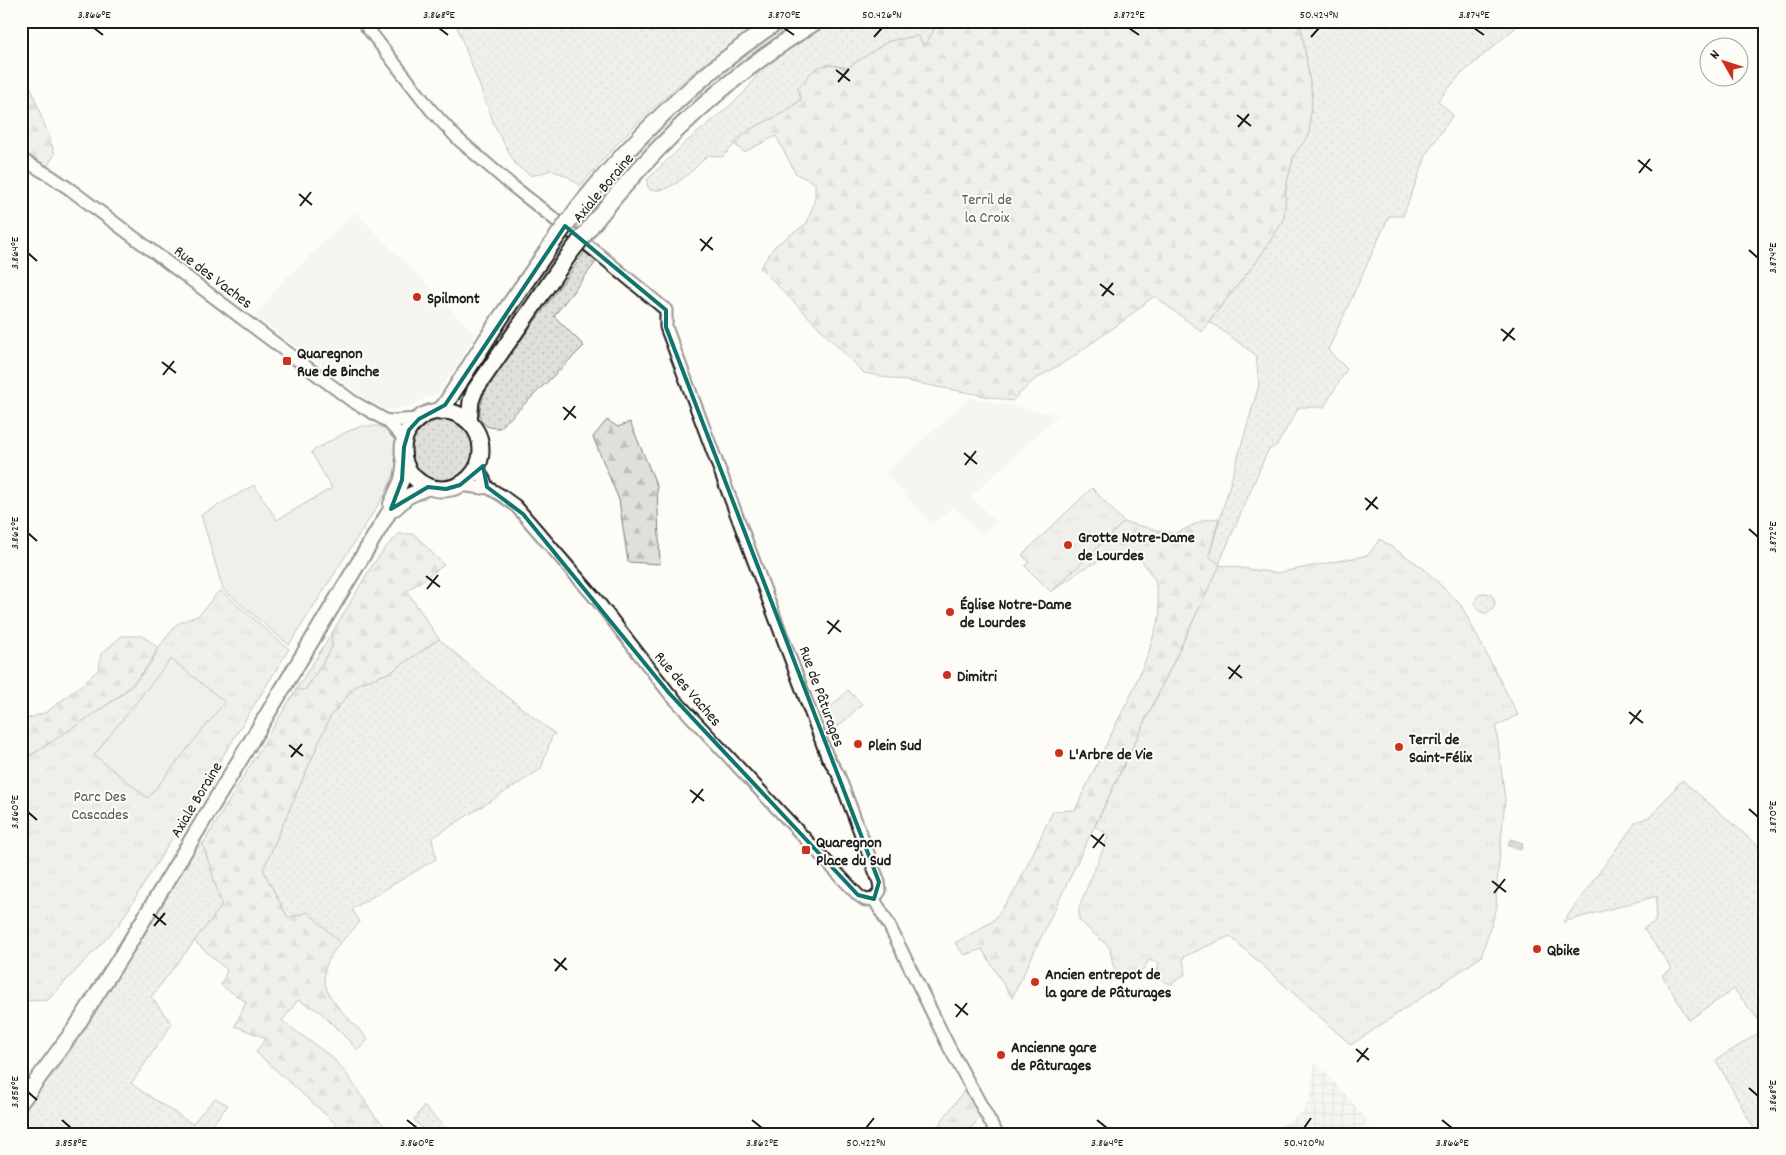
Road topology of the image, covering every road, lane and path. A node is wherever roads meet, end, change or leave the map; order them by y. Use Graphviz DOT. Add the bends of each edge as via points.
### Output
graph roads {
  1 [pos="362,21"];
  2 [pos="778,21"];
  3 [pos="817,21"];
  4 [pos="21,159"];
  5 [pos="439,412"];
  6 [pos="419,420"];
  7 [pos="387,421"];
  8 [pos="469,421"];
  9 [pos="405,440"];
  10 [pos="405,461"];
  11 [pos="477,468"];
  12 [pos="460,485"];
  13 [pos="428,487"];
  14 [pos="487,487"];
  15 [pos="391,509"];
  16 [pos="874,899"];
  17 [pos="21,1102"];
  18 [pos="996,1134"];
  1 -- 16 [label="street, Rue de Pâturages" via="431,110 458,139 666,310 666,327 827,756 838,774 879,882 880,891"];
  2 -- 5 [label="highway, Axiale Boraine, bridge" via="726,59 654,122 613,166 554,241"];
  3 -- 8 [label="highway, Axiale Boraine, bridge" via="708,101 645,162 568,256 475,390"];
  4 -- 7 [label="street, Rue des Vaches" via="58,181 352,401"];
  5 -- 6 [label="highway"];
  5 -- 8 [label="highway" via="456,414"];
  6 -- 7 [label="street"];
  6 -- 9 [label="highway"];
  7 -- 9 [label="street, Rue des Vaches"];
  8 -- 11 [label="highway" via="481,443"];
  9 -- 10 [label="highway, Axiale Boraine"];
  10 -- 13 [label="highway" via="414,477"];
  10 -- 15 [label="main road, Axiale Boraine"];
  11 -- 12 [label="highway"];
  11 -- 14 [label="street"];
  12 -- 13 [label="highway, Axiale Boraine" via="446,489"];
  12 -- 14 [label="street, Rue des Vaches"];
  13 -- 15 [label="main road, Axiale Boraine"];
  14 -- 16 [label="street, Rue des Vaches" via="523,514 597,600 669,693 838,874 862,898"];
  15 -- 17 [label="main road, Axiale Boraine" via="127,947 76,1027"];
  16 -- 18 [label="street" via="948,1047"];
}
